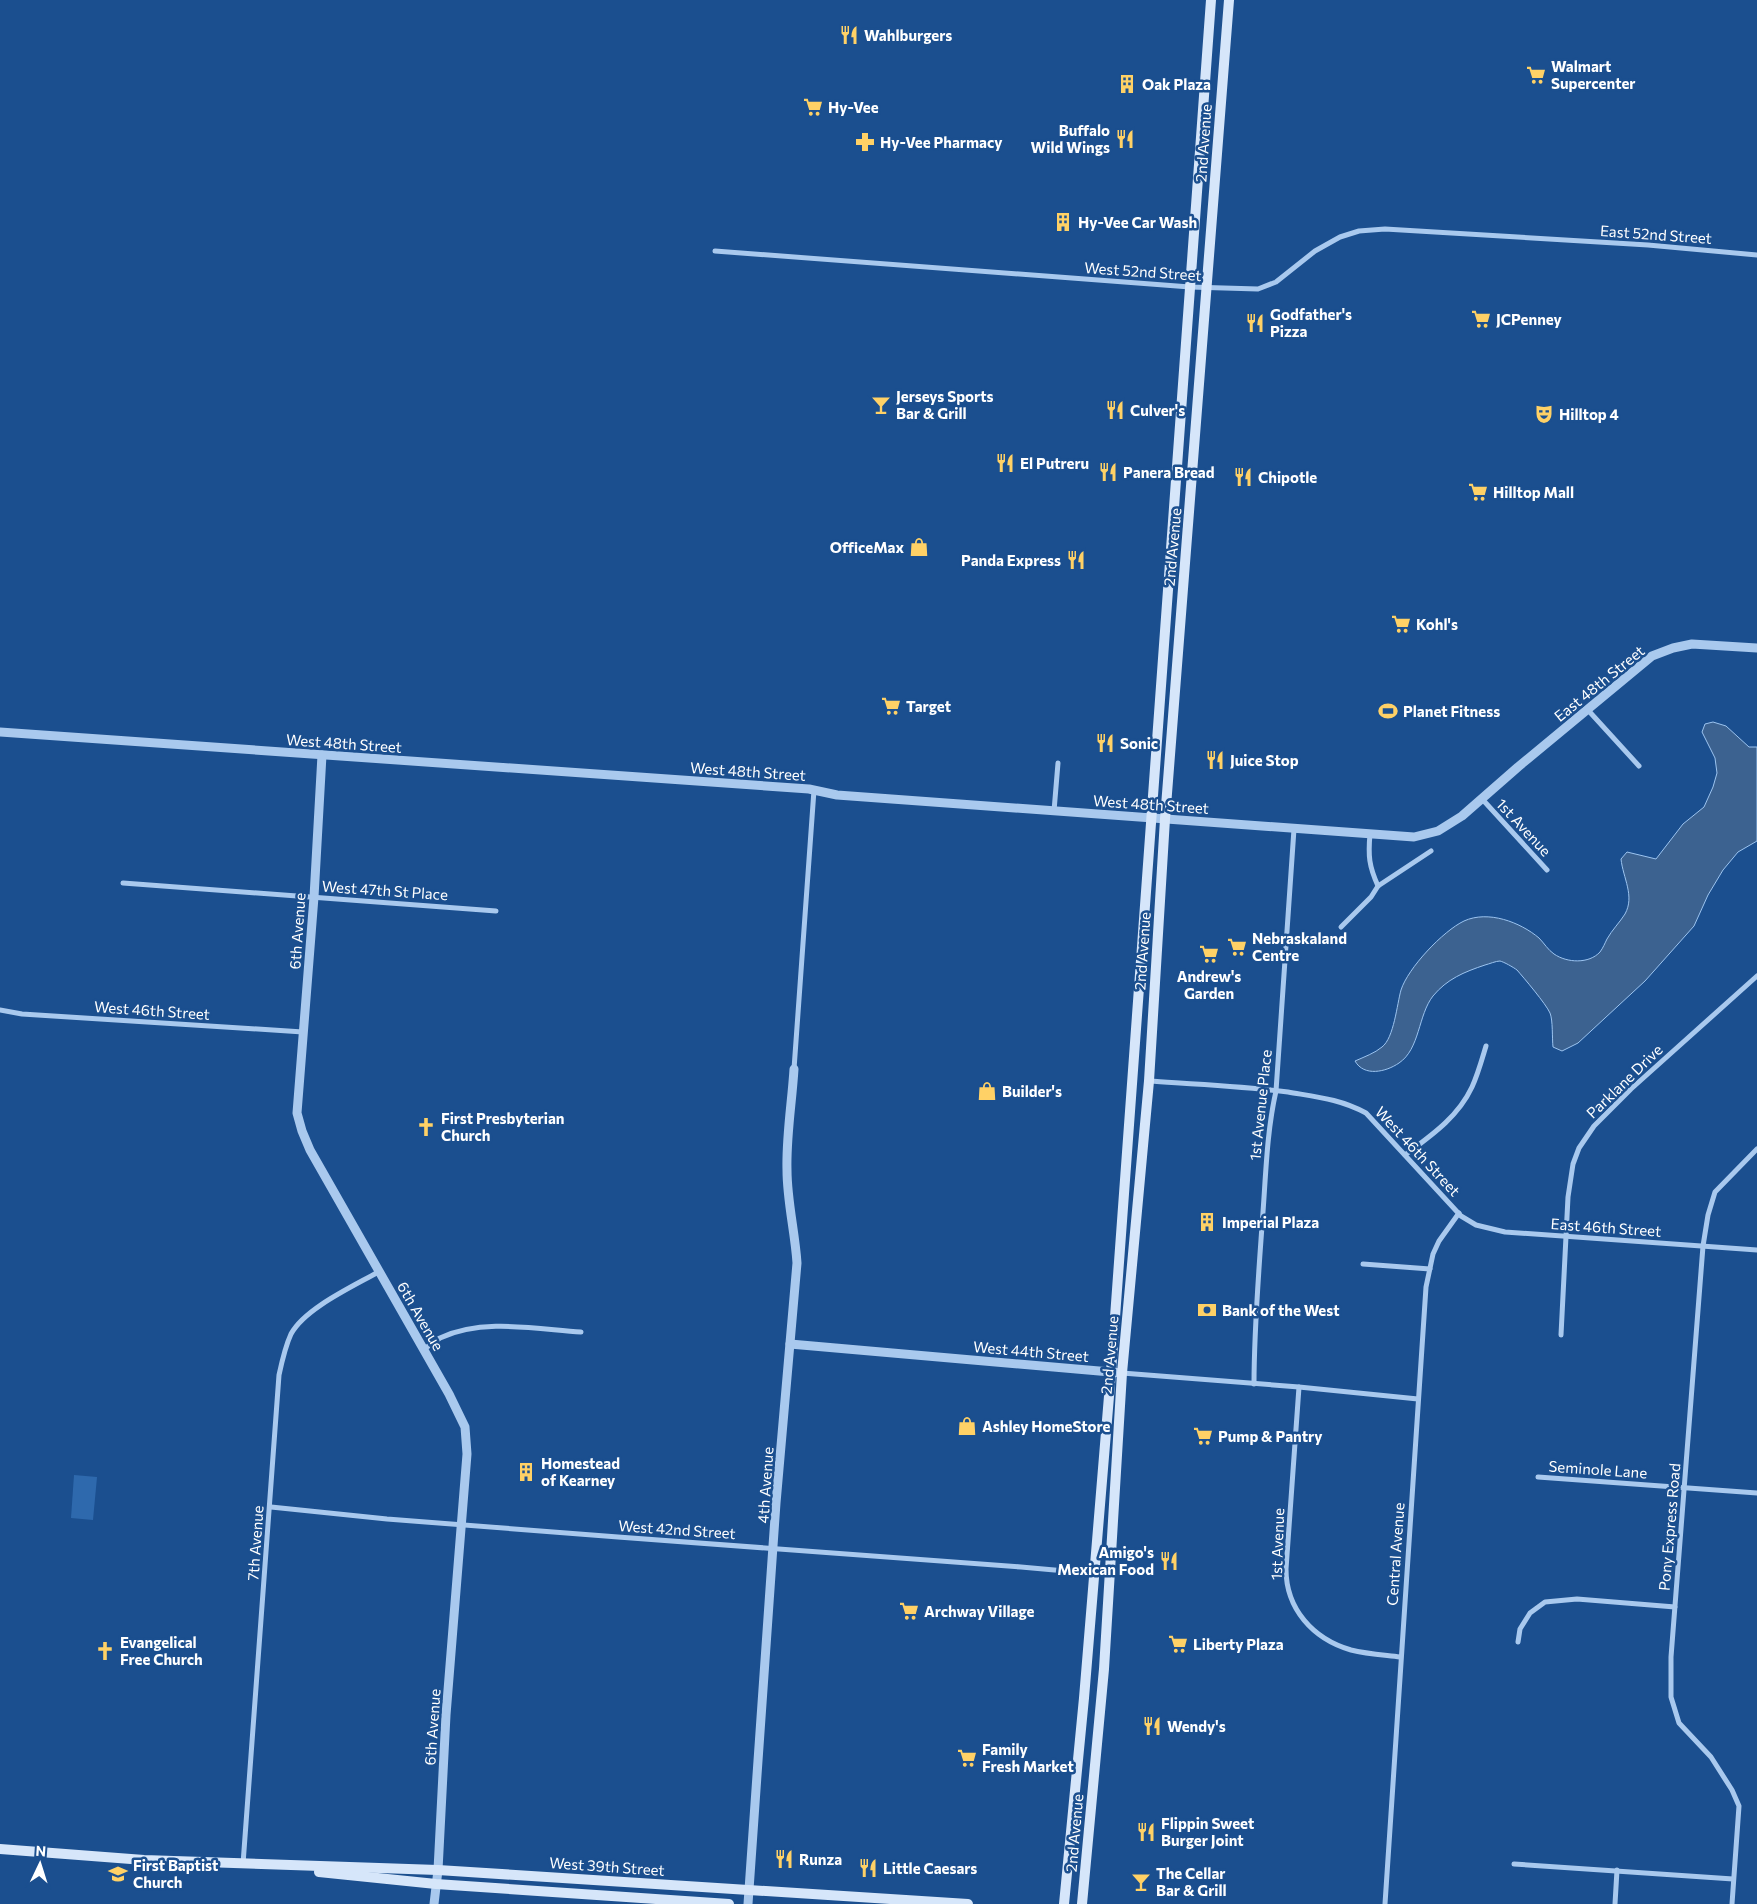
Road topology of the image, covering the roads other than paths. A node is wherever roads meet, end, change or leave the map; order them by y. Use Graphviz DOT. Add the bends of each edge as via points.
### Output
graph roads {
  1 [pos="1211,0"];
  2 [pos="1229,0"];
  3 [pos="1554,239"];
  4 [pos="715,252"];
  5 [pos="1757,254"];
  6 [pos="1190,288"];
  7 [pos="1207,288"];
  8 [pos="1757,648"];
  9 [pos="1587,709"];
  10 [pos="0,732"];
  11 [pos="322,755"];
  12 [pos="1058,762"];
  13 [pos="1638,766"];
  14 [pos="814,790"];
  15 [pos="1483,800"];
  16 [pos="1054,811"];
  17 [pos="1151,818"];
  18 [pos="1165,819"];
  19 [pos="1294,829"];
  20 [pos="1370,834"];
  21 [pos="1431,851"];
  22 [pos="1547,870"];
  23 [pos="123,883"];
  24 [pos="1378,886"];
  25 [pos="314,897"];
  26 [pos="496,911"];
  27 [pos="1341,927"];
  28 [pos="1757,976"];
  29 [pos="0,1010"];
  30 [pos="303,1032"];
  31 [pos="1486,1046"];
  32 [pos="794,1069"];
  33 [pos="1149,1081"];
  34 [pos="1276,1091"];
  35 [pos="1757,1149"];
  36 [pos="1405,1155"];
  37 [pos="1459,1213"];
  38 [pos="1565,1236"];
  39 [pos="1704,1246"];
  40 [pos="1757,1250"];
  41 [pos="1363,1264"];
  42 [pos="1430,1269"];
  43 [pos="380,1271"];
  44 [pos="582,1332"];
  45 [pos="1561,1336"];
  46 [pos="790,1344"];
  47 [pos="424,1349"];
  48 [pos="1110,1372"];
  49 [pos="1122,1373"];
  50 [pos="1254,1384"];
  51 [pos="1299,1388"];
  52 [pos="1418,1399"];
  53 [pos="1538,1477"];
  54 [pos="1685,1488"];
  55 [pos="1757,1493"];
  56 [pos="270,1507"];
  57 [pos="462,1525"];
  58 [pos="774,1548"];
  59 [pos="1095,1574"];
  60 [pos="1111,1575"];
  61 [pos="1676,1607"];
  62 [pos="1518,1642"];
  63 [pos="1400,1657"];
  64 [pos="0,1849"];
  65 [pos="1514,1864"];
  66 [pos="243,1865"];
  67 [pos="438,1870"];
  68 [pos="1617,1870"];
  69 [pos="1733,1879"];
  70 [pos="436,1884"];
  71 [pos="749,1890"];
  72 [pos="434,1904"];
  73 [pos="729,1904"];
  74 [pos="748,1904"];
  75 [pos="968,1904"];
  76 [pos="1064,1904"];
  77 [pos="1082,1904"];
  78 [pos="1384,1904"];
  79 [pos="1615,1904"];
  80 [pos="1732,1904"];
  1 -- 6 [label="main road, 2nd Avenue"];
  2 -- 7 [label="main road, 2nd Avenue"];
  3 -- 5 [label="street, East 52nd Street"];
  3 -- 7 [label="street, West 52nd Street" via="1385,229 1359,231 1340,237 1276,282 1258,289"];
  4 -- 6 [label="street, West 52nd Street"];
  6 -- 7 [label="street, West 52nd Street"];
  6 -- 17 [label="main road, 2nd Avenue"];
  7 -- 18 [label="main road, 2nd Avenue"];
  8 -- 9 [label="street, East 48th Street" via="1692,644 1673,648 1652,656"];
  9 -- 13 [label="street"];
  9 -- 15 [label="street, East 48th Street"];
  10 -- 11 [label="street, West 48th Street"];
  11 -- 14 [label="street, West 48th Street"];
  11 -- 25 [label="street, 6th Avenue"];
  12 -- 16 [label="street"];
  14 -- 16 [label="street, West 48th Street" via="837,795"];
  14 -- 32 [label="street"];
  15 -- 20 [label="street, West 48th Street" via="1438,830 1414,837"];
  15 -- 22 [label="street, 1st Avenue"];
  16 -- 17 [label="street, West 48th Street"];
  17 -- 18 [label="street, West 48th Street"];
  17 -- 48 [label="main road, 2nd Avenue"];
  18 -- 19 [label="street, West 48th Street"];
  18 -- 33 [label="main road, 2nd Avenue"];
  19 -- 20 [label="street, West 48th Street"];
  19 -- 34 [label="street, 1st Avenue Place"];
  20 -- 24 [label="street" via="1370,868"];
  21 -- 24 [label="street"];
  23 -- 25 [label="street, West 47th St Place"];
  24 -- 27 [label="street"];
  25 -- 26 [label="street, West 47th St Place"];
  25 -- 30 [label="street, 6th Avenue"];
  28 -- 38 [label="street, Parklane Drive" via="1630,1089 1594,1126 1573,1164"];
  29 -- 30 [label="street, West 46th Street"];
  30 -- 43 [label="street, 6th Avenue" via="297,1113 302,1131"];
  31 -- 36 [label="street" via="1473,1086 1458,1111 1438,1131"];
  32 -- 46 [label="street, 4th Avenue" via="786,1169 797,1263"];
  33 -- 34 [label="street, West 46th Street"];
  33 -- 49 [label="main road, 2nd Avenue"];
  34 -- 36 [label="street, West 46th Street" via="1348,1104 1366,1113"];
  34 -- 50 [label="street, 1st Avenue Place" via="1270,1118 1265,1183"];
  35 -- 39 [label="street, Pony Express Road" via="1715,1192"];
  36 -- 37 [label="street, West 46th Street"];
  37 -- 38 [label="street, East 46th Street" via="1476,1225 1504,1232"];
  37 -- 42 [label="street, Central Avenue" via="1439,1241"];
  38 -- 39 [label="street, East 46th Street"];
  38 -- 45 [label="street, Parklane Drive"];
  39 -- 40 [label="street, East 46th Street"];
  39 -- 54 [label="street, Pony Express Road"];
  41 -- 42 [label="street"];
  42 -- 52 [label="street, Central Avenue"];
  43 -- 47 [label="street, 6th Avenue"];
  43 -- 56 [label="street, 7th Avenue" via="310,1312 292,1332 280,1375"];
  44 -- 47 [label="street" via="493,1326 440,1338"];
  46 -- 48 [label="street, West 44th Street"];
  46 -- 58 [label="street, 4th Avenue"];
  47 -- 57 [label="street, 6th Avenue" via="465,1426 467,1454"];
  48 -- 49 [label="street, West 44th Street"];
  48 -- 59 [label="main road, 2nd Avenue"];
  49 -- 50 [label="street, West 44th Street"];
  49 -- 60 [label="main road, 2nd Avenue"];
  50 -- 51 [label="street, West 44th Street"];
  51 -- 52 [label="street, West 44th Street"];
  51 -- 63 [label="street, 1st Avenue" via="1286,1569 1291,1597 1305,1623 1332,1642 1353,1650"];
  52 -- 63 [label="street, Central Avenue"];
  53 -- 54 [label="street, Seminole Lane"];
  54 -- 55 [label="street, Seminole Lane"];
  54 -- 61 [label="street, Pony Express Road"];
  56 -- 57 [label="street, West 42nd Street"];
  56 -- 66 [label="street, 7th Avenue"];
  57 -- 58 [label="street, West 42nd Street"];
  57 -- 67 [label="street, 6th Avenue" via="446,1715"];
  58 -- 59 [label="street, West 42nd Street"];
  58 -- 71 [label="street, 4th Avenue"];
  59 -- 60 [label="street, West 42nd Street"];
  59 -- 76 [label="main road, 2nd Avenue"];
  60 -- 77 [label="main road, 2nd Avenue"];
  61 -- 62 [label="street" via="1577,1599 1545,1602 1530,1613 1520,1629"];
  61 -- 69 [label="street, Pony Express Road" via="1671,1697 1679,1723 1711,1757 1739,1806"];
  63 -- 78 [label="street, Central Avenue"];
  64 -- 66 [label="main road, West 39th Street"];
  65 -- 68 [label="street"];
  66 -- 67 [label="main road, West 39th Street"];
  66 -- 70 [label="main road, West 39th Street"];
  67 -- 70 [label="street, 6th Avenue"];
  67 -- 71 [label="main road, West 39th Street"];
  68 -- 69 [label="street"];
  68 -- 79 [label="street"];
  69 -- 80 [label="street, Pony Express Road"];
  70 -- 72 [label="street, 6th Avenue"];
  70 -- 73 [label="main road, West 39th Street"];
  71 -- 74 [label="street, 4th Avenue"];
  71 -- 75 [label="main road, West 39th Street"];
}
